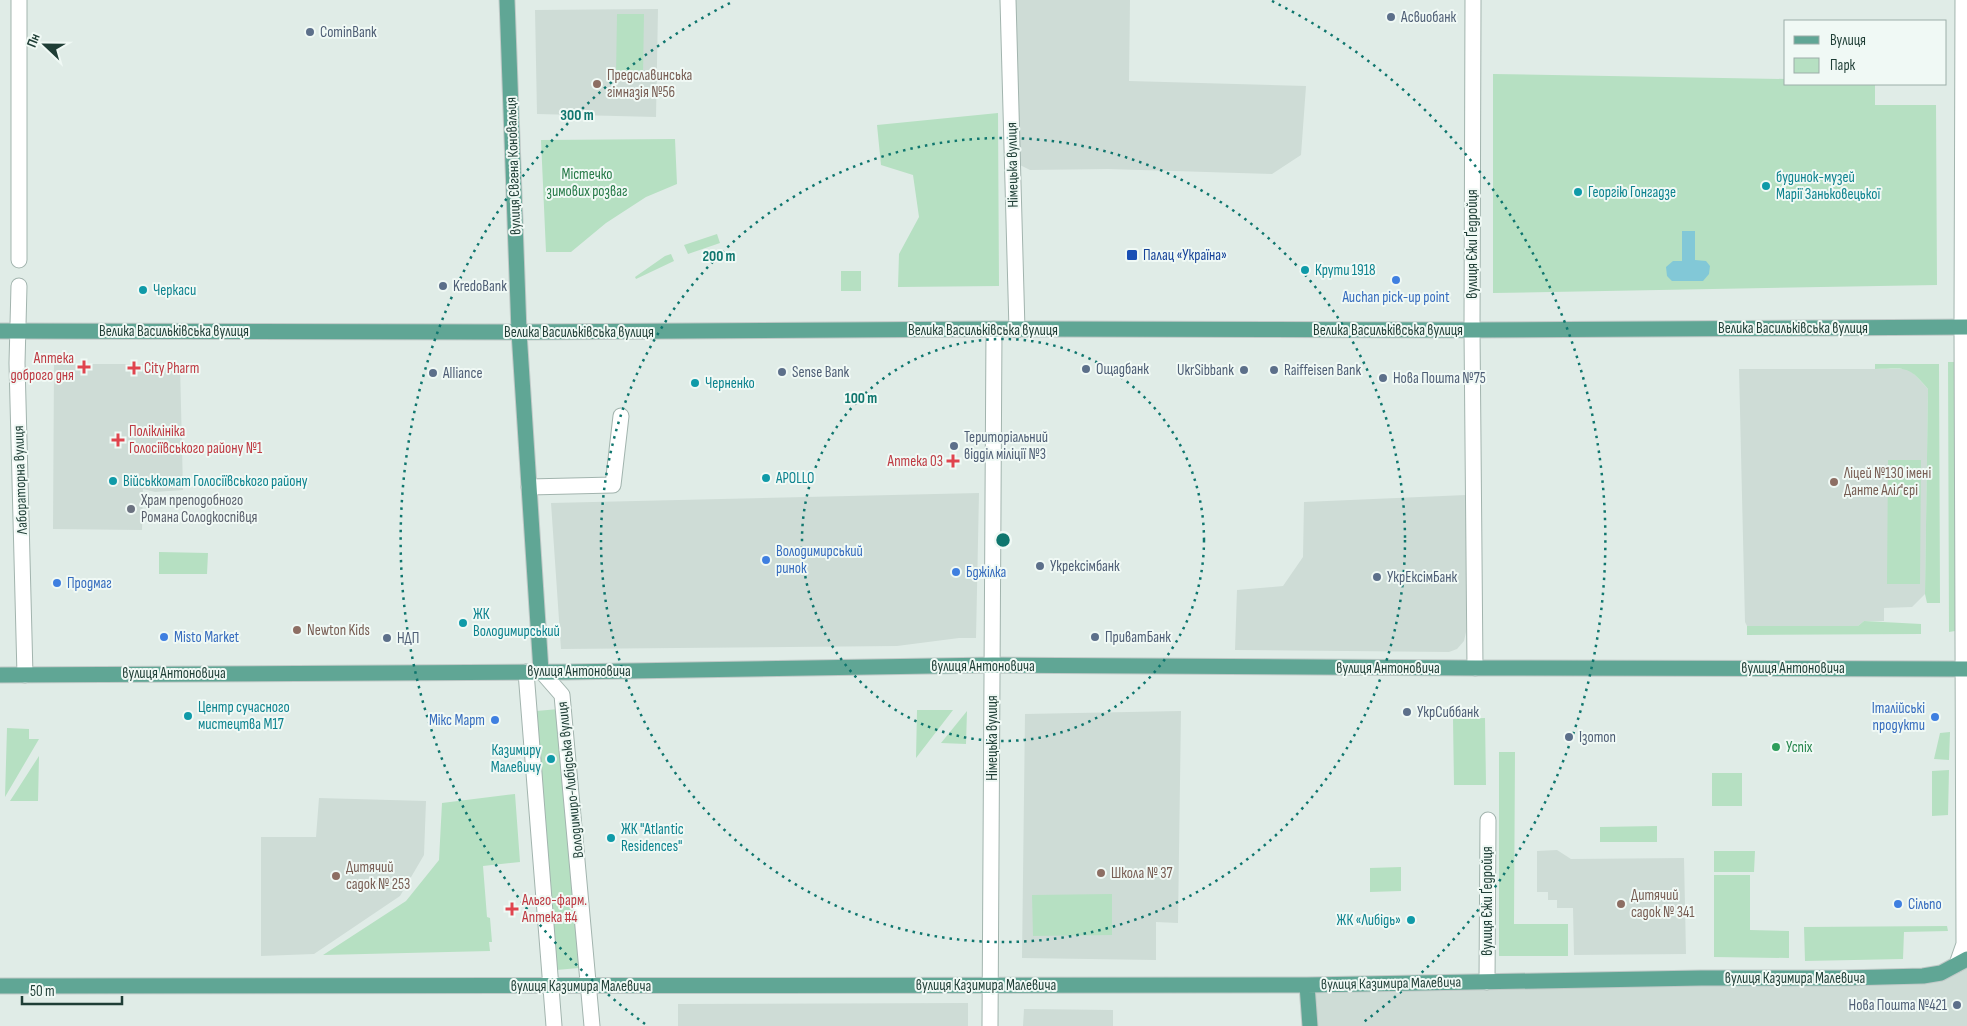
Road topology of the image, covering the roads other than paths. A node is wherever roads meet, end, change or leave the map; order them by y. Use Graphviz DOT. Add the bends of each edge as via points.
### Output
graph roads {
  1 [pos="19,0"];
  2 [pos="507,0"];
  3 [pos="1008,0"];
  4 [pos="1473,0"];
  5 [pos="1963,0"];
  6 [pos="19,260"];
  7 [pos="19,286"];
  8 [pos="1964,327"];
  9 [pos="994,329"];
  10 [pos="17,330"];
  11 [pos="1017,330"];
  12 [pos="1472,330"];
  13 [pos="0,331"];
  14 [pos="518,332"];
  15 [pos="621,416"];
  16 [pos="529,486"];
  17 [pos="993,665"];
  18 [pos="1475,668"];
  19 [pos="1965,669"];
  20 [pos="533,672"];
  21 [pos="0,675"];
  22 [pos="25,675"];
  23 [pos="1488,820"];
  24 [pos="1965,906"];
  25 [pos="1962,962"];
  26 [pos="1487,982"];
  27 [pos="990,985"];
  28 [pos="1307,985"];
  29 [pos="0,986"];
  30 [pos="552,986"];
  31 [pos="590,986"];
  32 [pos="554,1026"];
  33 [pos="592,1026"];
  34 [pos="990,1026"];
  35 [pos="1310,1026"];
  1 -- 6 [label="street"];
  2 -- 14 [label="main road, вулиця Євгена Коновальця"];
  3 -- 11 [label="street, Німецька вулиця"];
  4 -- 12 [label="street, вулиця Єжи Ґедройця"];
  5 -- 8 [label="street"];
  7 -- 10 [label="street, Лабораторна вулиця"];
  8 -- 12 [label="main road, Велика Васильківська вулиця"];
  8 -- 19 [label="street"];
  9 -- 11 [label="main road, Велика Васильківська вулиця"];
  9 -- 14 [label="main road, Велика Васильківська вулиця"];
  9 -- 17 [label="street, Німецька вулиця"];
  10 -- 13 [label="main road, Велика Васильківська вулиця"];
  10 -- 14 [label="main road, Велика Васильківська вулиця"];
  10 -- 22 [label="street, Лабораторна вулиця"];
  11 -- 12 [label="main road, Велика Васильківська вулиця"];
  12 -- 18 [label="street, вулиця Єжи Ґедройця"];
  14 -- 16 [label="main road"];
  15 -- 16 [label="street" via="613,485"];
  16 -- 20 [label="main road"];
  17 -- 18 [label="main road, вулиця Антоновича"];
  17 -- 20 [label="main road, вулиця Антоновича"];
  17 -- 27 [label="street, Німецька вулиця"];
  18 -- 19 [label="main road, вулиця Антоновича"];
  19 -- 24 [label="street"];
  20 -- 22 [label="main road, вулиця Антоновича"];
  20 -- 30 [label="street"];
  20 -- 31 [label="street, Володимиро-Либідська вулиця" via="562,695"];
  21 -- 22 [label="main road, вулиця Антоновича"];
  23 -- 26 [label="street, вулиця Єжи Ґедройця"];
  24 -- 25 [label="street"];
  25 -- 26 [label="main road, вулиця Казимира Малевича" via="1941,973 1923,976"];
  26 -- 28 [label="main road, вулиця Казимира Малевича"];
  27 -- 28 [label="main road, вулиця Казимира Малевича"];
  27 -- 31 [label="main road, вулиця Казимира Малевича"];
  27 -- 34 [label="street, Німецька вулиця"];
  28 -- 35 [label="main road"];
  29 -- 30 [label="main road, вулиця Казимира Малевича"];
  30 -- 31 [label="main road, вулиця Казимира Малевича"];
  30 -- 32 [label="street"];
  31 -- 33 [label="street, Володимиро-Либідська вулиця"];
}
